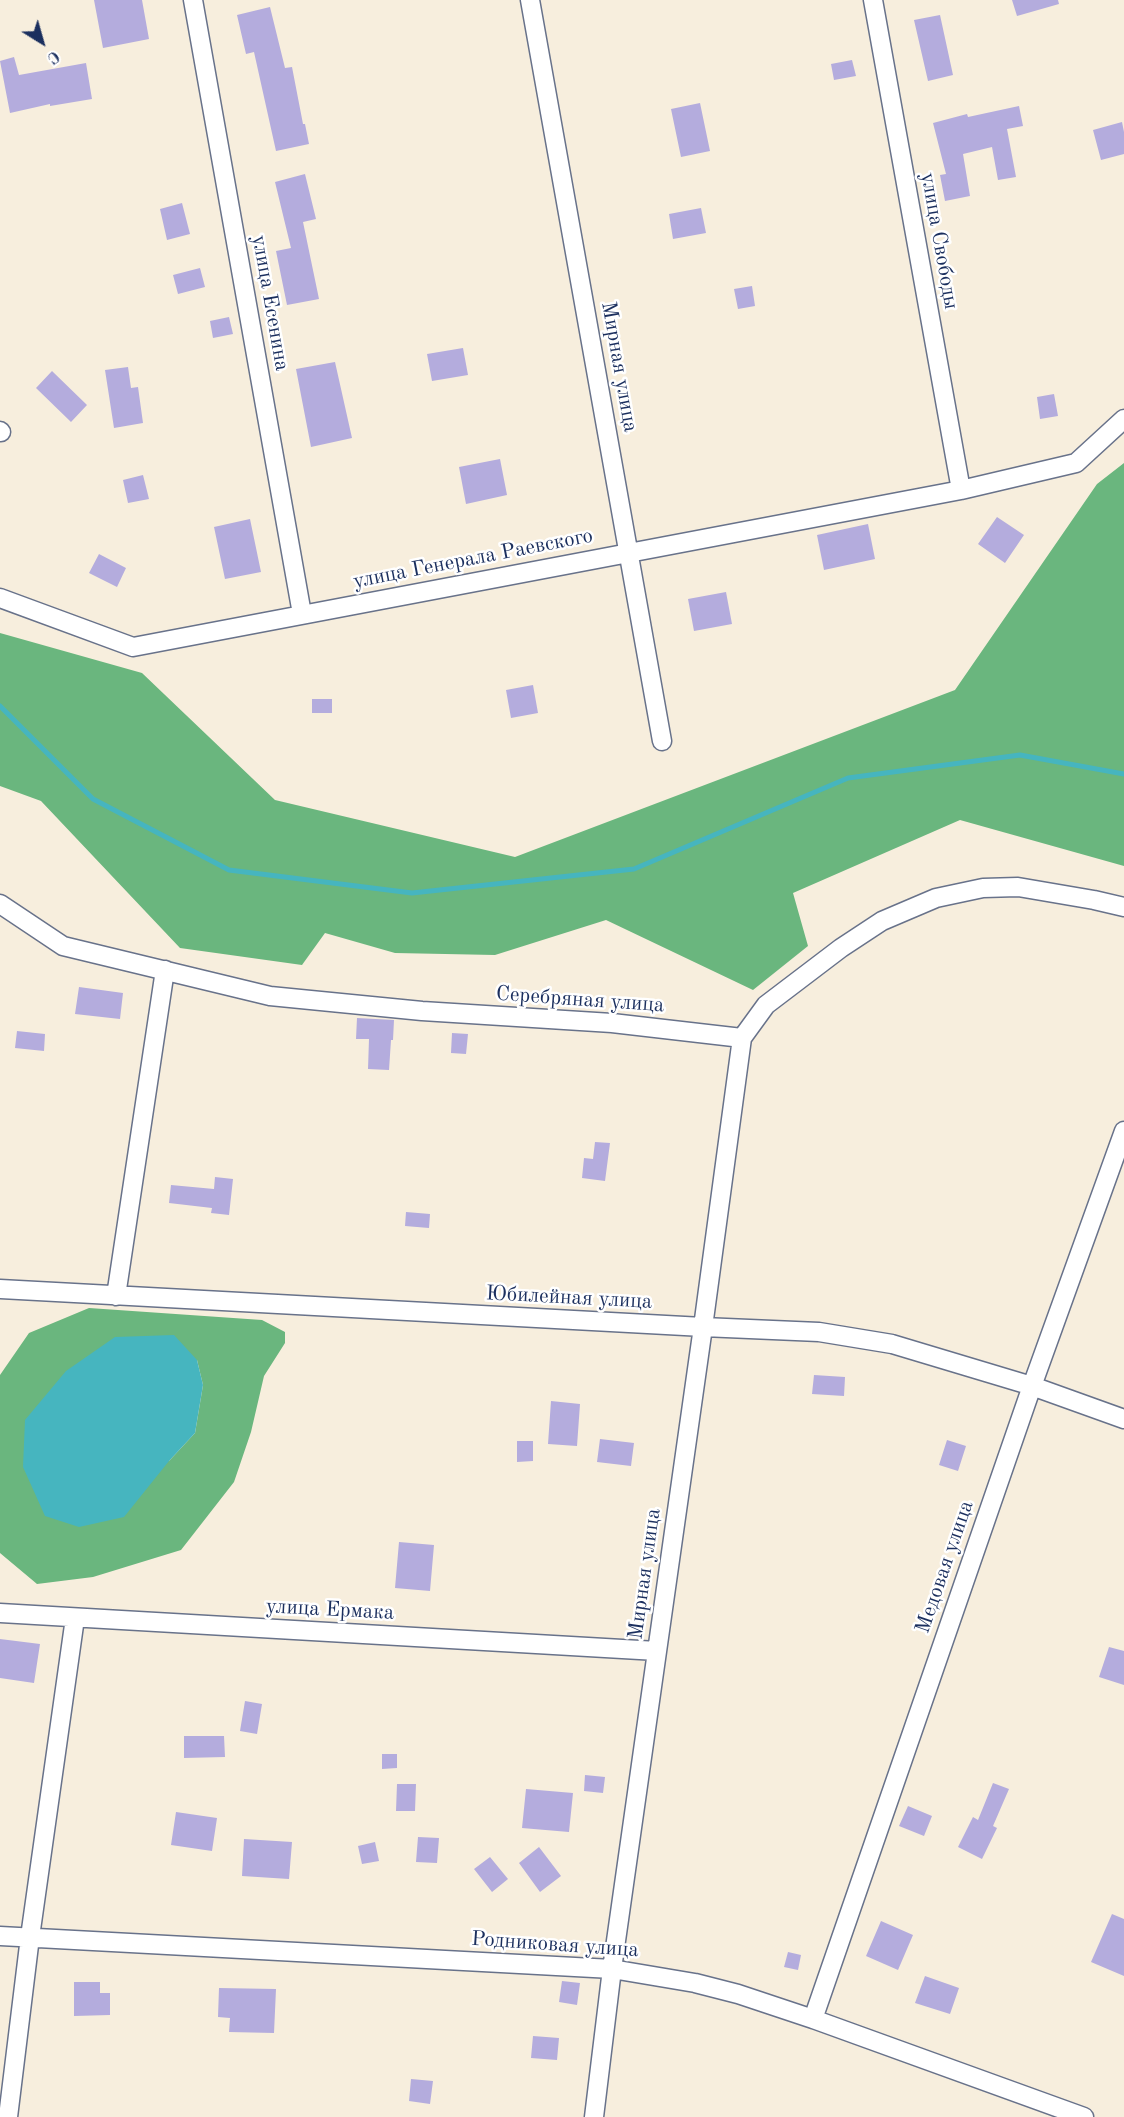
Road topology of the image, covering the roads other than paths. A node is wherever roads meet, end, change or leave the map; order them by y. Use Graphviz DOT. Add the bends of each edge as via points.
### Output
graph roads {
  1 [pos="193,0"];
  2 [pos="530,0"];
  3 [pos="873,0"];
  4 [pos="1124,419"];
  5 [pos="961,490"];
  6 [pos="630,552"];
  7 [pos="0,598"];
  8 [pos="302,614"];
  9 [pos="662,741"];
  10 [pos="0,904"];
  11 [pos="1124,907"];
  12 [pos="165,970"];
  13 [pos="742,1038"];
  14 [pos="1124,1131"];
  15 [pos="0,1289"];
  16 [pos="116,1296"];
  17 [pos="703,1327"];
  18 [pos="1032,1386"];
  19 [pos="1124,1419"];
  20 [pos="0,1613"];
  21 [pos="75,1618"];
  22 [pos="657,1651"];
  23 [pos="0,1935"];
  24 [pos="30,1937"];
  25 [pos="612,1968"];
  26 [pos="813,2019"];
  27 [pos="8,2117"];
  28 [pos="594,2117"];
  29 [pos="1084,2117"];
  1 -- 8 [label="street, улица Есенина"];
  2 -- 6 [label="street, Мирная улица"];
  3 -- 5 [label="street, улица Свободы"];
  4 -- 5 [label="street, улица Генерала Раевского" via="1076,463"];
  5 -- 6 [label="street, улица Генерала Раевского"];
  6 -- 8 [label="street, улица Генерала Раевского"];
  6 -- 9 [label="street, Мирная улица"];
  7 -- 8 [label="street, улица Генерала Раевского" via="133,647"];
  10 -- 12 [label="street, Серебряная улица" via="63,946"];
  11 -- 13 [label="street" via="1018,887 982,888 936,898 882,921 841,948 766,1005"];
  12 -- 13 [label="street, Серебряная улица" via="270,996 612,1023"];
  12 -- 16 [label="street"];
  13 -- 17 [label="street, Мирная улица"];
  14 -- 18 [label="street, Медовая улица"];
  15 -- 16 [label="street, Юбилейная улица"];
  16 -- 17 [label="street, Юбилейная улица"];
  17 -- 18 [label="street, Юбилейная улица" via="819,1332 866,1339"];
  17 -- 22 [label="street, Мирная улица"];
  18 -- 19 [label="street, Юбилейная улица"];
  18 -- 26 [label="street, Медовая улица"];
  20 -- 21 [label="street, улица Ермака"];
  21 -- 22 [label="street, улица Ермака"];
  21 -- 24 [label="street"];
  22 -- 25 [label="street, Мирная улица"];
  23 -- 24 [label="street, Родниковая улица"];
  24 -- 25 [label="street, Родниковая улица"];
  24 -- 27 [label="street"];
  25 -- 26 [label="street, Родниковая улица" via="738,1994"];
  25 -- 28 [label="street, Мирная улица"];
  26 -- 29 [label="street, Родниковая улица"];
}
